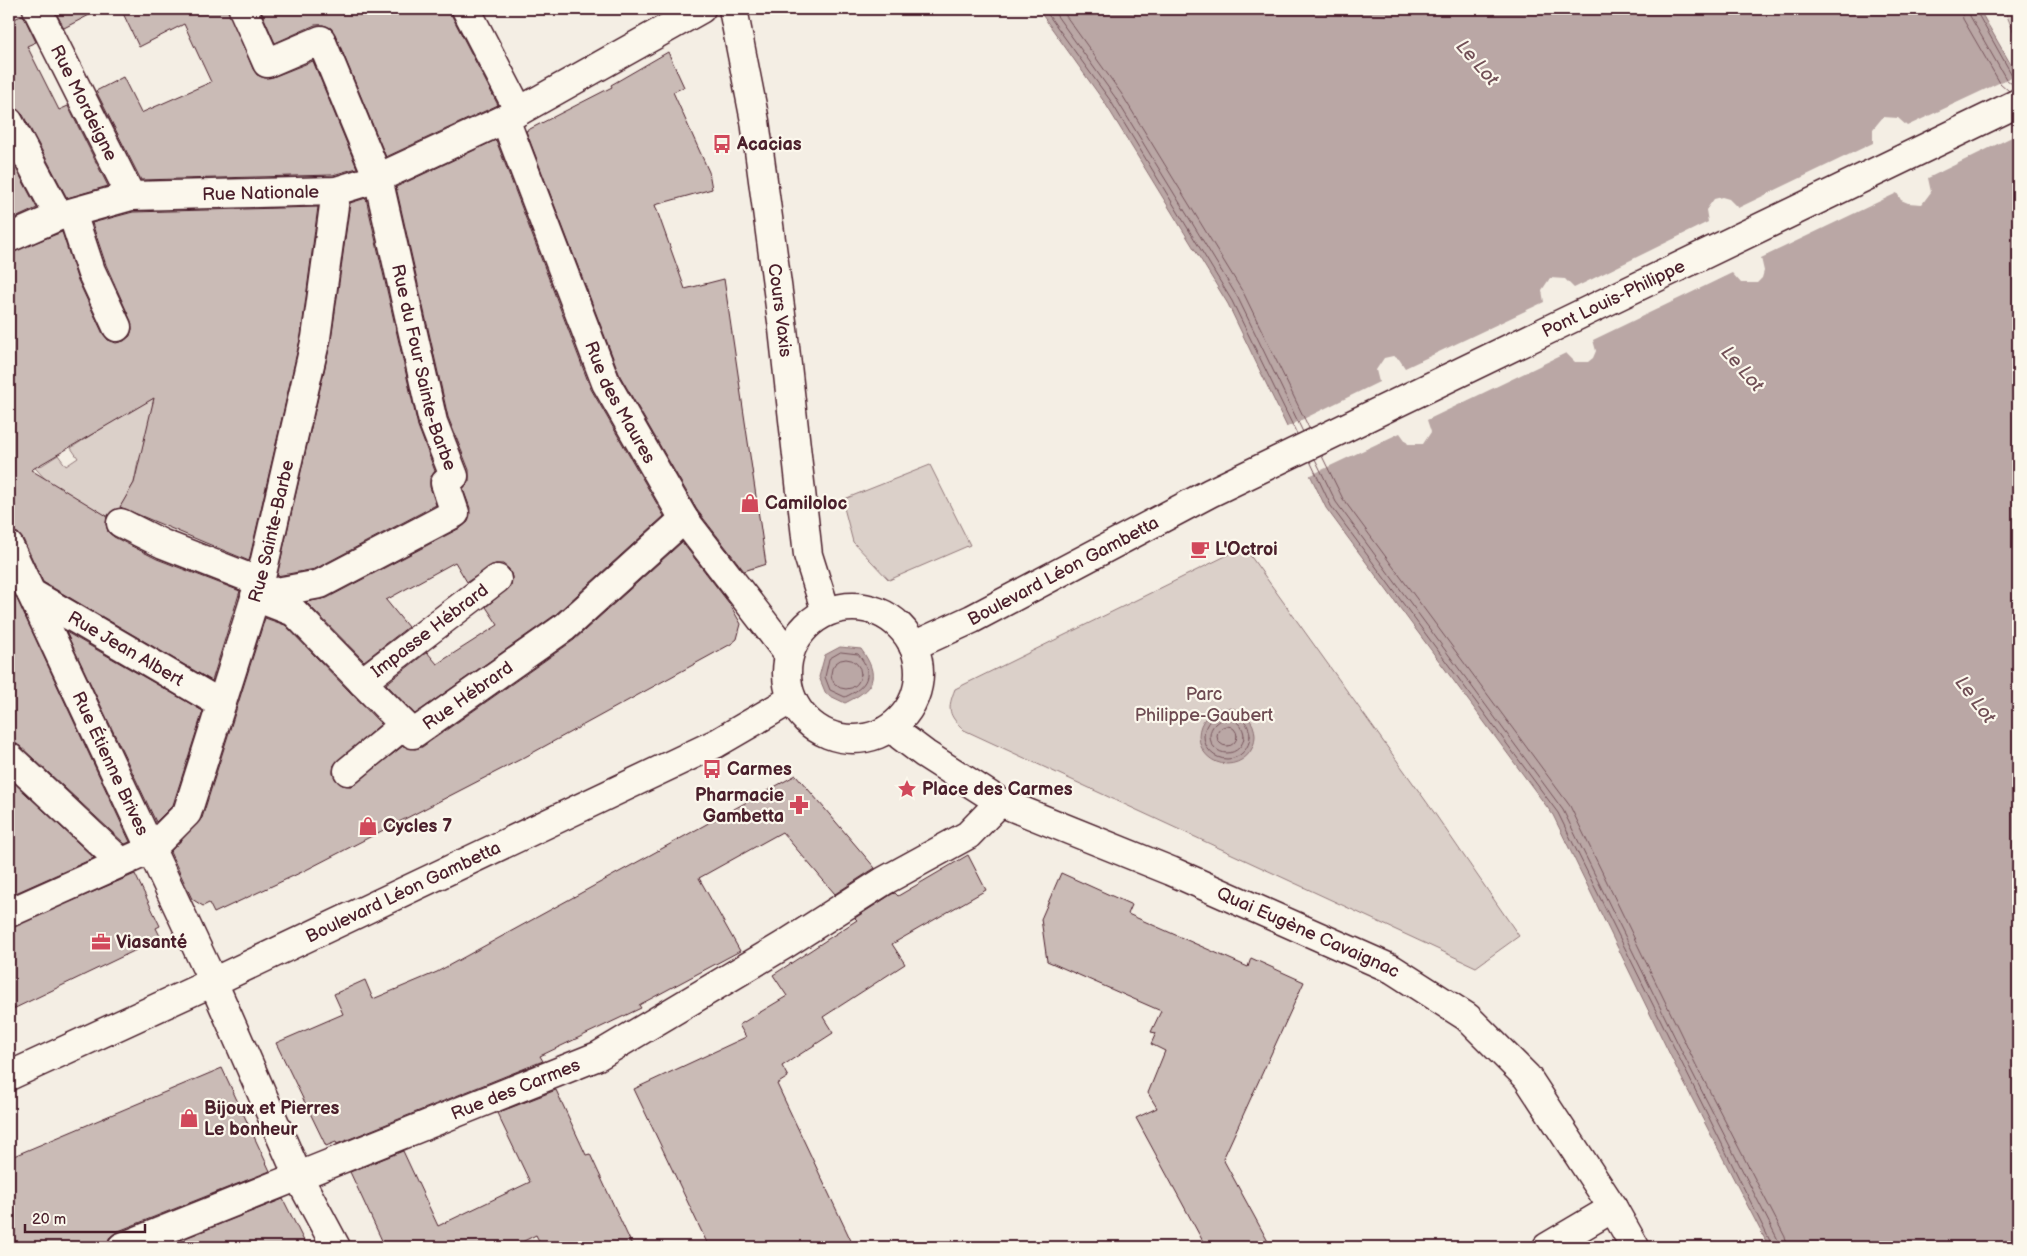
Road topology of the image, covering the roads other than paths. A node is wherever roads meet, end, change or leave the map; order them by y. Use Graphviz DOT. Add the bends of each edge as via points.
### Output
graph roads {
  1 [pos="37,9"];
  2 [pos="243,9"];
  3 [pos="466,9"];
  4 [pos="702,9"];
  5 [pos="733,9"];
  6 [pos="2018,104"];
  7 [pos="512,115"];
  8 [pos="9,122"];
  9 [pos="378,178"];
  10 [pos="336,191"];
  11 [pos="131,196"];
  12 [pos="66,215"];
  13 [pos="9,238"];
  14 [pos="116,327"];
  15 [pos="1210,494"];
  16 [pos="684,519"];
  17 [pos="121,523"];
  18 [pos="9,546"];
  19 [pos="498,579"];
  20 [pos="257,589"];
  21 [pos="31,593"];
  22 [pos="826,612"];
  23 [pos="913,646"];
  24 [pos="789,655"];
  25 [pos="362,682"];
  26 [pos="792,699"];
  27 [pos="221,704"];
  28 [pos="404,725"];
  29 [pos="894,726"];
  30 [pos="9,757"];
  31 [pos="348,771"];
  32 [pos="1000,802"];
  33 [pos="150,850"];
  34 [pos="120,862"];
  35 [pos="9,913"];
  36 [pos="213,982"];
  37 [pos="9,1076"];
  38 [pos="298,1176"];
  39 [pos="1613,1208"];
  40 [pos="122,1247"];
  41 [pos="336,1247"];
  42 [pos="1547,1247"];
  43 [pos="1635,1247"];
  1 -- 11 [label="street, Rue Mordeigne"];
  2 -- 9 [label="street" via="267,63 321,40"];
  3 -- 7 [label="street, Rue des Maures"];
  4 -- 7 [label="street, Rue Nationale"];
  5 -- 22 [label="street, Cours Vaxis" via="755,121 783,329 808,555"];
  6 -- 15 [label="street, Pont Louis-Philippe"];
  7 -- 9 [label="street, Rue Nationale"];
  7 -- 16 [label="street, Rue des Maures" via="606,383"];
  8 -- 12 [label="street"];
  9 -- 10 [label="street, Rue Nationale"];
  9 -- 20 [label="street, Rue du Four Sainte-Barbe" via="433,422 454,476 445,483 455,513 320,584"];
  10 -- 11 [label="street, Rue Nationale"];
  10 -- 20 [label="street, Rue Sainte-Barbe" via="316,338"];
  11 -- 12 [label="street, Rue Nationale"];
  12 -- 13 [label="street, Rue Nationale"];
  12 -- 14 [label="street"];
  15 -- 23 [label="street, Boulevard Léon Gambetta" via="972,619"];
  16 -- 24 [label="street, Rue des Maures"];
  16 -- 28 [label="street, Rue Hébrard" via="565,627 413,734"];
  17 -- 20 [label="street, Rue Hébrard"];
  18 -- 21 [label="street, Rue Étienne Brives"];
  19 -- 25 [label="street, Impasse Hébrard"];
  20 -- 25 [label="street, Rue Hébrard" via="294,612"];
  20 -- 27 [label="street, Rue Sainte-Barbe"];
  21 -- 27 [label="street, Rue Jean Albert"];
  21 -- 33 [label="street, Rue Étienne Brives"];
  22 -- 23 [label="street" via="846,607 867,608 886,615 902,629"];
  22 -- 24 [label="street" via="810,622 797,637"];
  23 -- 29 [label="street" via="918,685 911,704"];
  24 -- 26 [label="street" via="787,669"];
  25 -- 28 [label="street, Rue Hébrard"];
  26 -- 29 [label="street" via="804,717 820,730 840,738 861,738"];
  26 -- 36 [label="street, Boulevard Léon Gambetta" via="717,742"];
  27 -- 33 [label="street, Rue Sainte-Barbe" via="187,813"];
  28 -- 31 [label="street"];
  29 -- 32 [label="street, Quai Eugène Cavaignac" via="901,736 925,754"];
  30 -- 34 [label="street"];
  32 -- 38 [label="street, Rue des Carmes" via="968,835 884,881 598,1056"];
  32 -- 39 [label="street, Quai Eugène Cavaignac" via="1171,871 1392,969 1467,1017 1527,1077"];
  33 -- 34 [label="street"];
  33 -- 36 [label="street, Rue Étienne Brives"];
  34 -- 35 [label="street"];
  36 -- 37 [label="street, Boulevard Léon Gambetta"];
  36 -- 38 [label="street, Rue Étienne Brives"];
  38 -- 40 [label="street, Rue des Carmes"];
  38 -- 41 [label="street, Rue Étienne Brives"];
  39 -- 42 [label="street"];
  39 -- 43 [label="street, Quai Eugène Cavaignac"];
}
